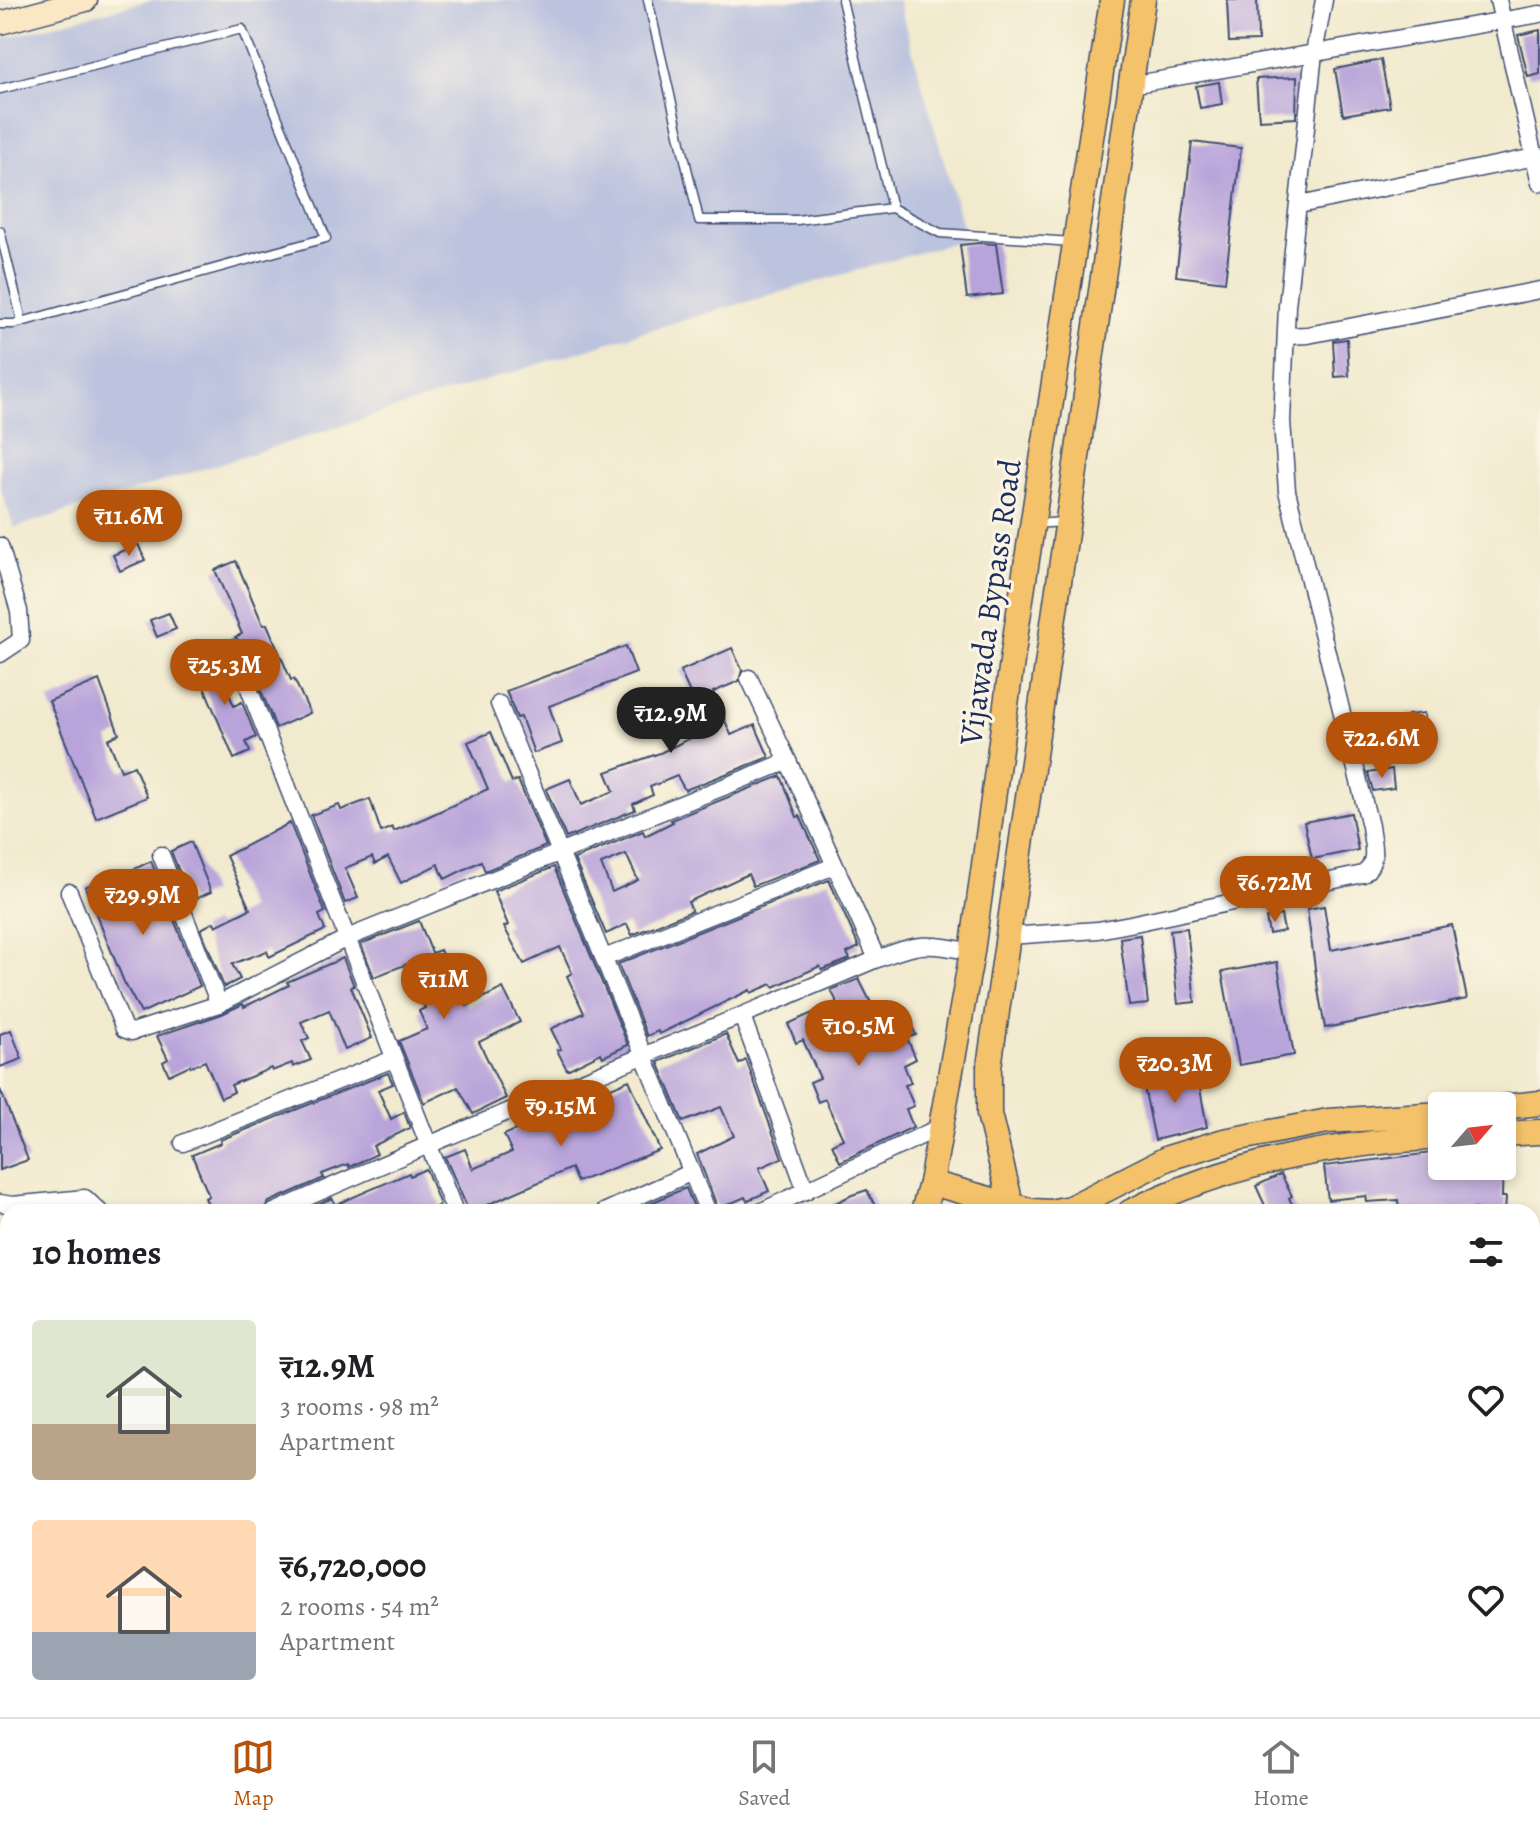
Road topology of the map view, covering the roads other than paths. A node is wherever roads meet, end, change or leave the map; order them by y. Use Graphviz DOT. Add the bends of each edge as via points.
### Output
graph roads {
  1 [pos="86,0"];
  2 [pos="648,0"];
  3 [pos="842,0"];
  4 [pos="1112,0"];
  5 [pos="1143,0"];
  6 [pos="1324,0"];
  7 [pos="1498,0"];
  8 [pos="1540,14"];
  9 [pos="1502,21"];
  10 [pos="0,23"];
  11 [pos="1314,53"];
  12 [pos="1131,85"];
  13 [pos="0,89"];
  14 [pos="1537,156"];
  15 [pos="1540,183"];
  16 [pos="1299,205"];
  17 [pos="892,208"];
  18 [pos="0,231"];
  19 [pos="1109,235"];
  20 [pos="1077,238"];
  21 [pos="1540,290"];
  22 [pos="22,321"];
  23 [pos="0,324"];
  24 [pos="1286,336"];
  25 [pos="1068,521"];
  26 [pos="1033,524"];
  27 [pos="0,546"];
  28 [pos="233,648"];
  29 [pos="0,654"];
  30 [pos="749,678"];
  31 [pos="499,704"];
  32 [pos="788,761"];
  33 [pos="561,854"];
  34 [pos="161,855"];
  35 [pos="834,866"];
  36 [pos="69,892"];
  37 [pos="1008,936"];
  38 [pos="347,938"];
  39 [pos="972,952"];
  40 [pos="604,958"];
  41 [pos="877,959"];
  42 [pos="219,1004"];
  43 [pos="742,1016"];
  44 [pos="645,1057"];
  45 [pos="393,1059"];
  46 [pos="1540,1103"];
  47 [pos="1516,1106"];
  48 [pos="1428,1115"];
  49 [pos="940,1127"];
  50 [pos="1540,1132"];
  51 [pos="1516,1133"];
  52 [pos="1428,1138"];
  53 [pos="183,1143"];
  54 [pos="426,1144"];
  55 [pos="692,1172"];
  56 [pos="931,1183"];
  57 [pos="806,1191"];
  58 [pos="0,1203"];
  59 [pos="91,1204"];
  60 [pos="292,1204"];
  61 [pos="452,1204"];
  62 [pos="622,1204"];
  63 [pos="705,1204"];
  64 [pos="778,1204"];
  65 [pos="925,1204"];
  66 [pos="999,1204"];
  67 [pos="1011,1204"];
  68 [pos="1078,1204"];
  69 [pos="1147,1204"];
  1 -- 10 [label="street"];
  2 -- 17 [label="lane" via="699,220 797,220"];
  3 -- 17 [label="lane"];
  4 -- 20 [label="main road, Vijawada Bypass Road"];
  5 -- 12 [label="main road, Vijawada Bypass Road"];
  6 -- 11 [label="street"];
  7 -- 9 [label="street"];
  8 -- 9 [label="street"];
  9 -- 11 [label="street"];
  9 -- 14 [label="street"];
  11 -- 12 [label="street"];
  11 -- 16 [label="street"];
  12 -- 19 [label="main road, Vijawada Bypass Road"];
  13 -- 22 [label="lane" via="242,29 326,238"];
  14 -- 15 [label="street"];
  14 -- 16 [label="street"];
  16 -- 24 [label="street"];
  17 -- 20 [label="lane" via="940,233"];
  18 -- 22 [label="lane"];
  19 -- 20 [label="lane"];
  19 -- 25 [label="main road, Vijawada Bypass Road"];
  20 -- 26 [label="main road, Vijawada Bypass Road"];
  21 -- 24 [label="street"];
  22 -- 23 [label="lane"];
  24 -- 37 [label="street" via="1282,421 1287,491 1370,826 1371,867 1363,874 1114,927"];
  25 -- 26 [label="lane"];
  25 -- 37 [label="main road, Vijawada Bypass Road"];
  26 -- 39 [label="main road, Vijawada Bypass Road"];
  27 -- 29 [label="street" via="19,611 21,640"];
  28 -- 38 [label="street"];
  30 -- 32 [label="street"];
  31 -- 33 [label="street"];
  32 -- 33 [label="street"];
  32 -- 35 [label="street"];
  33 -- 38 [label="street"];
  33 -- 40 [label="street"];
  34 -- 42 [label="street"];
  35 -- 40 [label="street"];
  35 -- 41 [label="street"];
  36 -- 42 [label="street" via="124,1029 132,1032"];
  37 -- 67 [label="main road, Vijawada Bypass Road" via="989,1067 989,1114"];
  38 -- 42 [label="street"];
  38 -- 45 [label="street"];
  39 -- 41 [label="street" via="930,944"];
  39 -- 49 [label="main road, Vijawada Bypass Road"];
  40 -- 44 [label="street"];
  41 -- 43 [label="street"];
  43 -- 44 [label="street"];
  43 -- 57 [label="street"];
  44 -- 54 [label="street"];
  44 -- 55 [label="street"];
  45 -- 53 [label="street"];
  45 -- 54 [label="street"];
  46 -- 47 [label="main road"];
  48 -- 68 [label="main road" via="1328,1121 1224,1141 1168,1158"];
  49 -- 56 [label="main road, Vijawada Bypass Road"];
  49 -- 57 [label="street"];
  50 -- 51 [label="main road"];
  52 -- 69 [label="main road" via="1240,1168"];
  54 -- 60 [label="street"];
  54 -- 61 [label="street"];
  55 -- 62 [label="street"];
  55 -- 63 [label="street"];
  56 -- 65 [label="main road, Vijawada Bypass Road"];
  56 -- 66 [label="main road"];
  57 -- 64 [label="street"];
  58 -- 59 [label="street" via="85,1198"];
}
